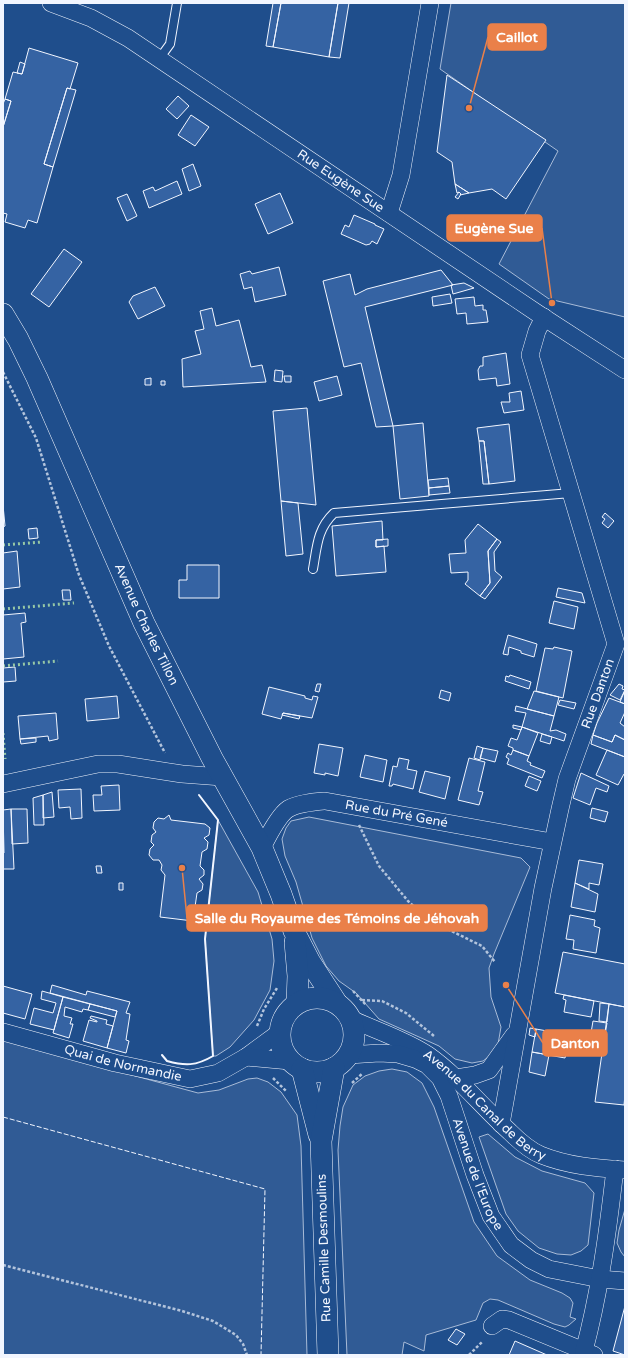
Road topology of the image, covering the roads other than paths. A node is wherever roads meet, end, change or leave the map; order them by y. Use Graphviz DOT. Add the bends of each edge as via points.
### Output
graph roads {
  1 [pos="51,3"];
  2 [pos="177,3"];
  3 [pos="430,3"];
  4 [pos="159,59"];
  5 [pos="389,213"];
  6 [pos="3,314"];
  7 [pos="544,317"];
  8 [pos="625,369"];
  9 [pos="571,493"];
  10 [pos="313,569"];
  11 [pos="620,645"];
  12 [pos="222,777"];
  13 [pos="3,784"];
  14 [pos="552,842"];
  15 [pos="262,848"];
  16 [pos="294,931"];
  17 [pos="336,1002"];
  18 [pos="297,1003"];
  19 [pos="351,1018"];
  20 [pos="517,1030"];
  21 [pos="3,1032"];
  22 [pos="280,1032"];
  23 [pos="246,1057"];
  24 [pos="341,1062"];
  25 [pos="296,1065"];
  26 [pos="456,1078"];
  27 [pos="501,1124"];
  28 [pos="321,1141"];
  29 [pos="620,1170"];
  30 [pos="600,1279"];
  31 [pos="625,1281"];
  32 [pos="492,1326"];
  33 [pos="590,1353"];
  34 [pos="328,1355"];
  1 -- 4 [label="street, Rue Eugène Sue" via="91,18"];
  2 -- 4 [label="lane" via="170,44"];
  3 -- 5 [label="street" via="402,175"];
  4 -- 5 [label="street, Rue Eugène Sue"];
  5 -- 7 [label="street, Rue Eugène Sue"];
  6 -- 12 [label="street, Avenue Charles Tillon" via="37,378 144,623"];
  7 -- 8 [label="street, Rue Eugène Sue"];
  7 -- 9 [label="street, Rue Danton" via="530,355"];
  9 -- 10 [label="lane" via="334,513 326,520 320,532"];
  9 -- 11 [label="street, Rue Danton"];
  11 -- 14 [label="street, Rue Danton" via="567,780"];
  12 -- 13 [label="street" via="118,764 98,764"];
  12 -- 15 [label="street, Avenue Charles Tillon"];
  14 -- 15 [label="street, Rue du Pré Gené" via="325,801 308,802 287,810 276,823"];
  14 -- 20 [label="street, Rue Danton"];
  15 -- 16 [label="street, Avenue Charles Tillon"];
  16 -- 17 [label="street, Avenue Charles Tillon" via="310,962"];
  16 -- 18 [label="street, Avenue Charles Tillon" via="298,976"];
  17 -- 18 [label="street" via="316,997"];
  17 -- 19 [label="street"];
  18 -- 22 [label="street" via="285,1015"];
  19 -- 24 [label="street" via="354,1043"];
  19 -- 26 [label="street, Avenue du Canal de Berry" via="427,1055"];
  20 -- 26 [label="street, Rue Danton" via="489,1070 475,1076"];
  20 -- 27 [label="street, Rue Danton"];
  21 -- 23 [label="street, Quai de Normandie" via="115,1063 190,1079 218,1073"];
  22 -- 23 [label="street, Quai de Normandie"];
  22 -- 25 [label="street" via="280,1043 284,1053"];
  23 -- 25 [label="street"];
  24 -- 25 [label="street" via="324,1072 312,1072"];
  24 -- 28 [label="street, Rue Camille Desmoulins"];
  24 -- 30 [label="street, Avenue de l'Europe" via="379,1053 398,1054 415,1059 426,1066 440,1078 449,1096 491,1216 511,1245 531,1260 549,1269"];
  25 -- 28 [label="street, Rue Camille Desmoulins"];
  26 -- 27 [label="street, Avenue du Canal de Berry"];
  27 -- 29 [label="street, Avenue du Canal de Berry" via="525,1146 540,1155 565,1164"];
  28 -- 34 [label="street, Rue Camille Desmoulins"];
  29 -- 30 [label="street"];
  30 -- 31 [label="street, Avenue de l'Europe"];
  30 -- 33 [label="street"];
  32 -- 33 [label="street" via="502,1319 509,1320"];
}
